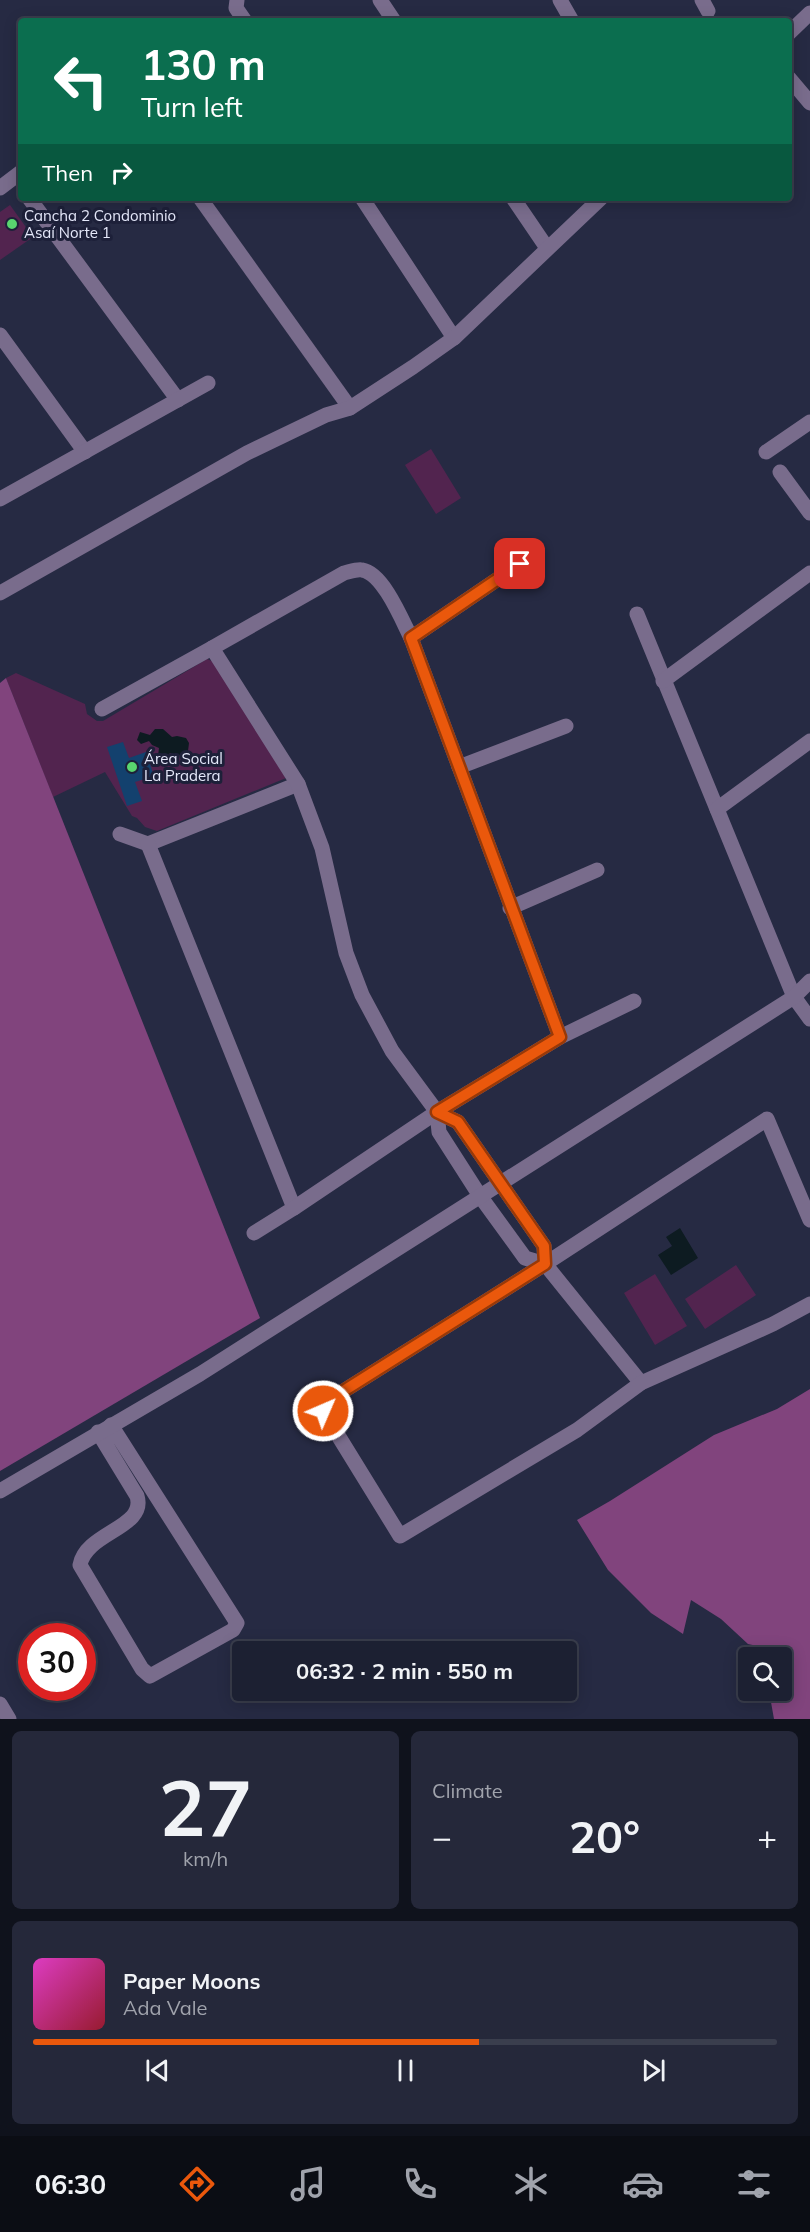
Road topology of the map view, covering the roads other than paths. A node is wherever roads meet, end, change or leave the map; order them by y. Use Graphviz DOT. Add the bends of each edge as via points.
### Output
graph roads {
  1 [pos="237,0"];
  2 [pos="380,0"];
  3 [pos="560,0"];
  4 [pos="810,13"];
  5 [pos="243,18"];
  6 [pos="392,18"];
  7 [pos="570,18"];
  8 [pos="792,30"];
  9 [pos="792,82"];
  10 [pos="810,104"];
  11 [pos="18,179"];
  12 [pos="0,188"];
  13 [pos="31,201"];
  14 [pos="202,201"];
  15 [pos="364,201"];
  16 [pos="515,201"];
  17 [pos="598,201"];
  18 [pos="547,248"];
  19 [pos="0,335"];
  20 [pos="454,338"];
  21 [pos="208,383"];
  22 [pos="178,400"];
  23 [pos="350,408"];
  24 [pos="810,422"];
  25 [pos="85,452"];
  26 [pos="766,452"];
  27 [pos="780,472"];
  28 [pos="0,499"];
  29 [pos="810,513"];
  30 [pos="520,564"];
  31 [pos="810,573"];
  32 [pos="0,592"];
  33 [pos="637,614"];
  34 [pos="411,638"];
  35 [pos="212,648"];
  36 [pos="663,681"];
  37 [pos="102,709"];
  38 [pos="566,726"];
  39 [pos="810,741"];
  40 [pos="459,767"];
  41 [pos="298,784"];
  42 [pos="717,809"];
  43 [pos="120,834"];
  44 [pos="148,844"];
  45 [pos="597,870"];
  46 [pos="510,908"];
  47 [pos="810,981"];
  48 [pos="794,997"];
  49 [pos="634,1001"];
  50 [pos="810,1019"];
  51 [pos="560,1037"];
  52 [pos="437,1112"];
  53 [pos="500,1182"];
  54 [pos="480,1196"];
  55 [pos="294,1208"];
  56 [pos="810,1220"];
  57 [pos="254,1233"];
  58 [pos="545,1264"];
  59 [pos="810,1305"];
  60 [pos="641,1383"];
  61 [pos="105,1428"];
  62 [pos="0,1491"];
  63 [pos="0,1704"];
  64 [pos="9,1719"];
  1 -- 5 [label="street" via="236,8"];
  2 -- 6 [label="street"];
  3 -- 7 [label="street"];
  4 -- 8 [label="street"];
  9 -- 10 [label="street"];
  11 -- 12 [label="street"];
  13 -- 22 [label="street"];
  14 -- 23 [label="street"];
  15 -- 20 [label="street"];
  16 -- 18 [label="street"];
  17 -- 18 [label="street"];
  18 -- 20 [label="street"];
  19 -- 25 [label="street"];
  20 -- 23 [label="street"];
  21 -- 22 [label="street"];
  22 -- 25 [label="street"];
  23 -- 32 [label="street" via="326,415 247,453"];
  24 -- 26 [label="street"];
  25 -- 28 [label="street"];
  27 -- 29 [label="street"];
  30 -- 34 [label="street"];
  31 -- 36 [label="street"];
  33 -- 36 [label="street"];
  34 -- 35 [label="street" via="381,582 361,569 344,573"];
  34 -- 40 [label="street"];
  35 -- 37 [label="street"];
  35 -- 41 [label="street"];
  36 -- 42 [label="street"];
  38 -- 40 [label="street"];
  39 -- 42 [label="street"];
  40 -- 46 [label="street"];
  41 -- 44 [label="street"];
  41 -- 52 [label="street" via="322,848 346,953 362,995 392,1051"];
  42 -- 48 [label="street"];
  43 -- 44 [label="street"];
  44 -- 55 [label="street"];
  45 -- 46 [label="street"];
  46 -- 51 [label="street"];
  47 -- 48 [label="street"];
  48 -- 50 [label="street"];
  48 -- 53 [label="street"];
  49 -- 51 [label="street"];
  51 -- 52 [label="street"];
  52 -- 53 [label="street" via="458,1122"];
  52 -- 54 [label="street" via="439,1132"];
  52 -- 55 [label="street"];
  53 -- 54 [label="street"];
  53 -- 58 [label="street" via="544,1246"];
  54 -- 58 [label="street" via="525,1258"];
  54 -- 61 [label="street" via="200,1374"];
  55 -- 57 [label="street"];
  56 -- 58 [label="street" via="768,1119"];
  58 -- 60 [label="street"];
  58 -- 60 [label="street" via="323,1406 400,1536 577,1430"];
  59 -- 60 [label="street"];
  61 -- 61 [label="street" via="140,1504 135,1516 85,1550 80,1565 142,1669 150,1676 233,1630 237,1623"];
  61 -- 62 [label="street"];
  63 -- 64 [label="street"];
}
